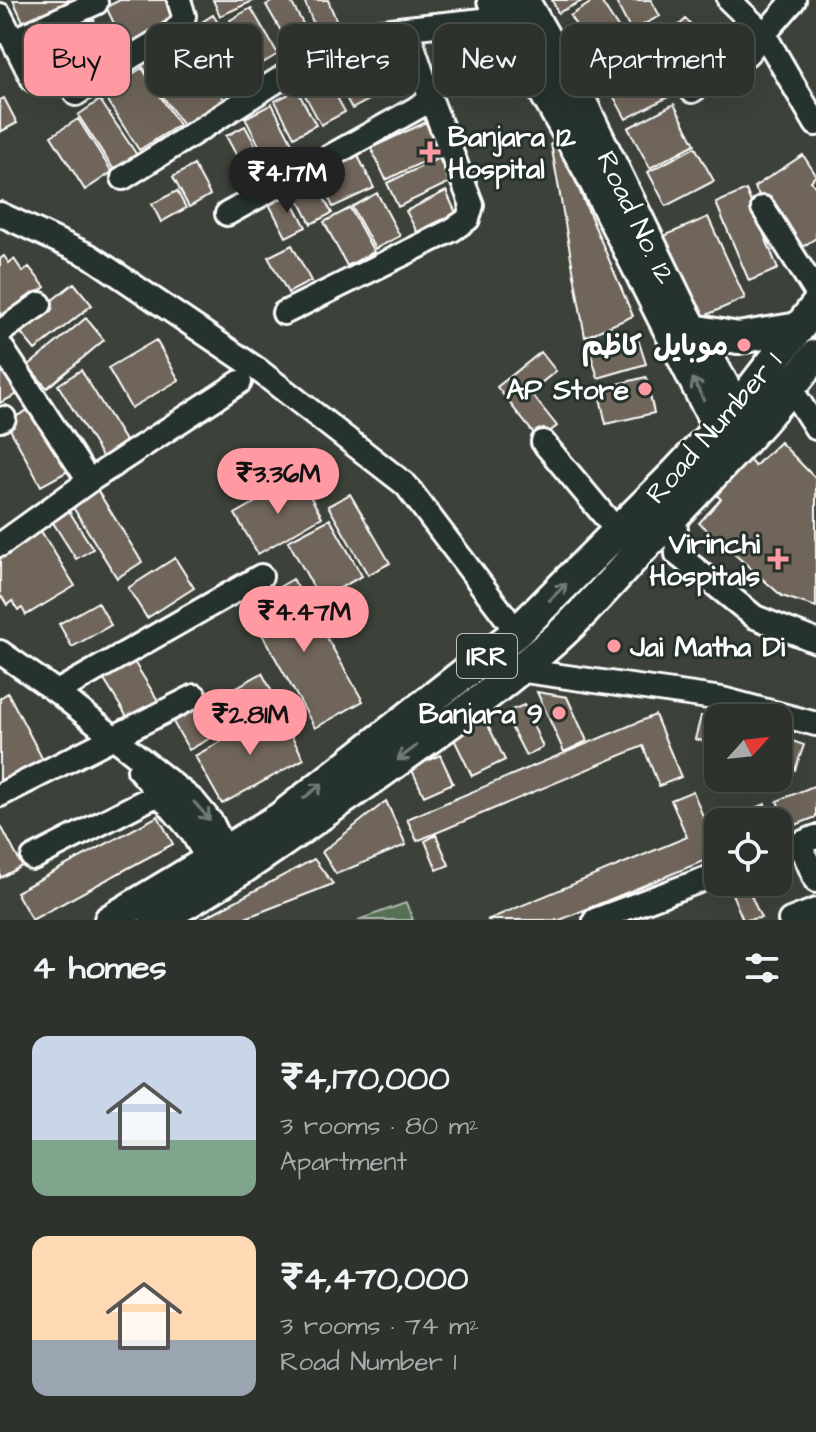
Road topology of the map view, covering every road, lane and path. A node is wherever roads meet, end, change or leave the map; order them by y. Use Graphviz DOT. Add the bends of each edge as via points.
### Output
graph roads {
  1 [pos="179,0"];
  2 [pos="729,0"];
  3 [pos="794,0"];
  4 [pos="96,3"];
  5 [pos="506,6"];
  6 [pos="0,15"];
  7 [pos="418,26"];
  8 [pos="764,34"];
  9 [pos="13,40"];
  10 [pos="754,46"];
  11 [pos="130,58"];
  12 [pos="418,61"];
  13 [pos="24,62"];
  14 [pos="561,75"];
  15 [pos="278,80"];
  16 [pos="578,96"];
  17 [pos="431,100"];
  18 [pos="816,124"];
  19 [pos="123,178"];
  20 [pos="763,208"];
  21 [pos="0,214"];
  22 [pos="227,214"];
  23 [pos="816,292"];
  24 [pos="40,304"];
  25 [pos="284,313"];
  26 [pos="800,326"];
  27 [pos="693,330"];
  28 [pos="0,332"];
  29 [pos="0,345"];
  30 [pos="814,361"];
  31 [pos="240,382"];
  32 [pos="791,389"];
  33 [pos="727,418"];
  34 [pos="816,428"];
  35 [pos="543,442"];
  36 [pos="741,446"];
  37 [pos="89,481"];
  38 [pos="675,514"];
  39 [pos="618,532"];
  40 [pos="0,545"];
  41 [pos="261,576"];
  42 [pos="517,632"];
  43 [pos="816,641"];
  44 [pos="0,652"];
  45 [pos="518,670"];
  46 [pos="57,692"];
  47 [pos="195,696"];
  48 [pos="816,724"];
  49 [pos="118,742"];
  50 [pos="160,793"];
  51 [pos="0,795"];
  52 [pos="808,841"];
  53 [pos="33,858"];
  54 [pos="223,867"];
  55 [pos="704,879"];
  56 [pos="816,881"];
  57 [pos="816,910"];
  58 [pos="110,920"];
  59 [pos="155,920"];
  60 [pos="595,920"];
  61 [pos="790,920"];
  1 -- 11 [label="street" via="181,24"];
  2 -- 8 [label="street"];
  3 -- 8 [label="street"];
  4 -- 9 [label="street"];
  5 -- 7 [label="street"];
  5 -- 14 [label="main road, Road No. 12"];
  33 -- 5 [label="main road, one-way" via="591,174"];
  6 -- 9 [label="street"];
  8 -- 10 [label="street"];
  8 -- 18 [label="street"];
  9 -- 13 [label="street"];
  12 -- 17 [label="street"];
  15 -- 19 [label="street"];
  16 -- 27 [label="main road, Road No. 12"];
  17 -- 22 [label="street"];
  17 -- 25 [label="street" via="472,205 468,219"];
  20 -- 23 [label="street"];
  21 -- 42 [label="street" via="90,256 257,369 406,485"];
  24 -- 28 [label="street"];
  26 -- 27 [label="main road" via="738,338"];
  26 -- 30 [label="main road"];
  26 -- 33 [label="main road, Road Number 1 / IRR"];
  27 -- 33 [label="main road, Road No. 12"];
  29 -- 37 [label="street"];
  30 -- 32 [label="main road, Road Number 1 / IRR"];
  31 -- 37 [label="street"];
  32 -- 34 [label="street"];
  32 -- 36 [label="main road, Road Number 1 / IRR"];
  33 -- 36 [label="main road, Road No. 12"];
  33 -- 39 [label="main road, Road Number 1 / IRR"];
  35 -- 39 [label="street"];
  36 -- 38 [label="main road, Road Number 1 / IRR"];
  37 -- 40 [label="street"];
  38 -- 43 [label="street" via="677,554 755,617"];
  38 -- 45 [label="main road, Road Number 1 / IRR" via="600,597"];
  42 -- 39 [label="main road, Road Number 1 / IRR, one-way"];
  41 -- 46 [label="street"];
  54 -- 42 [label="main road, Road Number 1 / IRR, one-way"];
  44 -- 46 [label="street"];
  45 -- 48 [label="street" via="722,699"];
  45 -- 54 [label="main road, Road Number 1 / IRR, one-way" via="400,759"];
  46 -- 49 [label="street"];
  47 -- 49 [label="street"];
  49 -- 50 [label="street"];
  49 -- 51 [label="street"];
  49 -- 54 [label="street, one-way" via="194,801 212,823"];
  50 -- 53 [label="street"];
  50 -- 54 [label="street"];
  52 -- 56 [label="street"];
  54 -- 58 [label="main road, Road Number 1 / IRR"];
  54 -- 59 [label="main road, Road Number 1 / IRR"];
  55 -- 60 [label="street"];
  57 -- 61 [label="street"];
}
